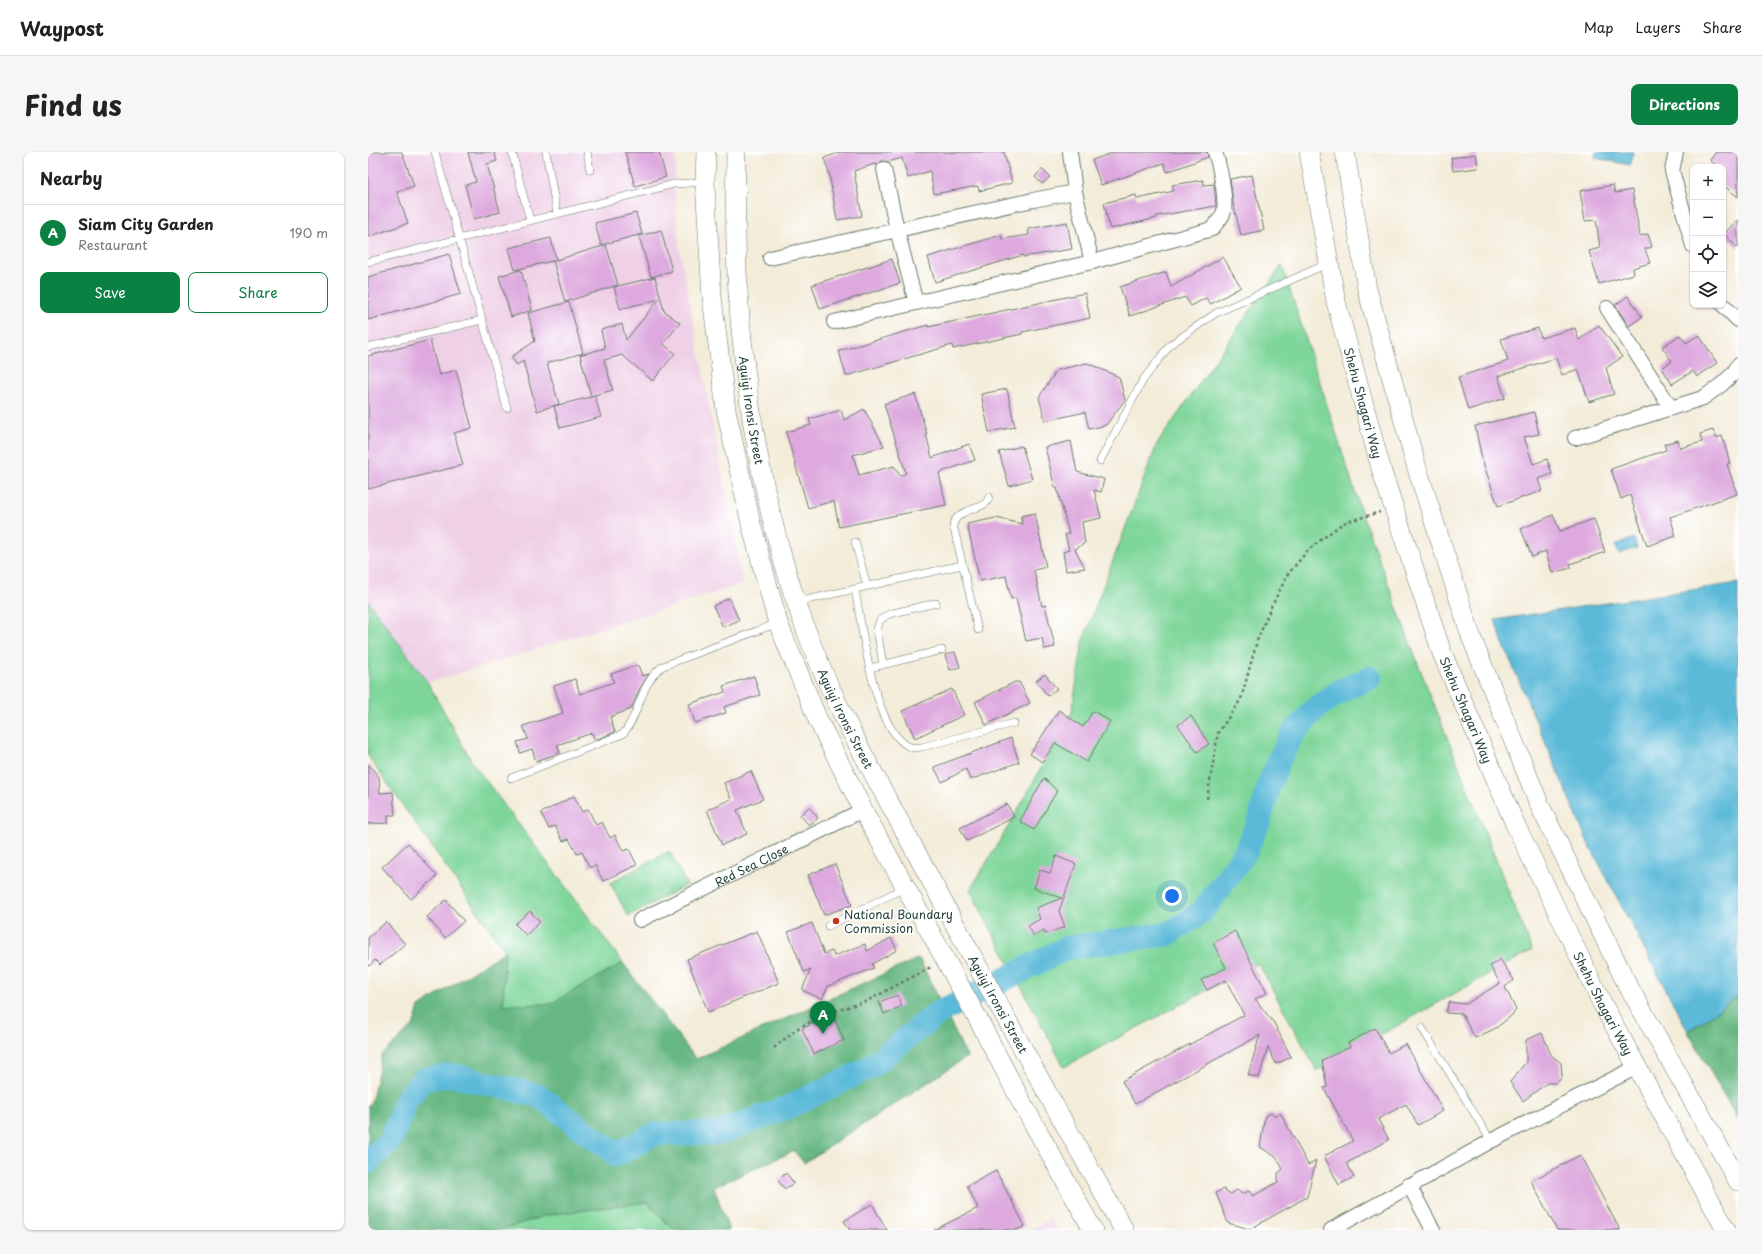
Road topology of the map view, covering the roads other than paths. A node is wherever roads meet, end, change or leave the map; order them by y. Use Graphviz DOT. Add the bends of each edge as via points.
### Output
graph roads {
  1 [pos="435,152"];
  2 [pos="512,152"];
  3 [pos="546,152"];
  4 [pos="587,152"];
  5 [pos="706,152"];
  6 [pos="736,152"];
  7 [pos="1070,152"];
  8 [pos="1215,152"];
  9 [pos="1309,152"];
  10 [pos="1345,152"];
  11 [pos="1676,152"];
  12 [pos="590,170"];
  13 [pos="884,170"];
  14 [pos="706,182"];
  15 [pos="1075,192"];
  16 [pos="558,214"];
  17 [pos="530,221"];
  18 [pos="897,230"];
  19 [pos="1690,236"];
  20 [pos="459,239"];
  21 [pos="770,258"];
  22 [pos="368,262"];
  23 [pos="1092,262"];
  24 [pos="1329,263"];
  25 [pos="916,302"];
  26 [pos="1607,308"];
  27 [pos="1726,308"];
  28 [pos="482,320"];
  29 [pos="1738,320"];
  30 [pos="834,322"];
  31 [pos="368,347"];
  32 [pos="1738,365"];
  33 [pos="507,408"];
  34 [pos="1671,408"];
  35 [pos="1575,438"];
  36 [pos="1100,461"];
  37 [pos="988,497"];
  38 [pos="854,542"];
  39 [pos="962,565"];
  40 [pos="867,586"];
  41 [pos="855,589"];
  42 [pos="797,602"];
  43 [pos="936,603"];
  44 [pos="778,623"];
  45 [pos="978,630"];
  46 [pos="942,650"];
  47 [pos="883,665"];
  48 [pos="870,668"];
  49 [pos="1014,723"];
  50 [pos="511,778"];
  51 [pos="863,810"];
  52 [pos="906,887"];
  53 [pos="640,920"];
  54 [pos="828,926"];
  55 [pos="1422,1028"];
  56 [pos="1637,1067"];
  57 [pos="1491,1141"];
  58 [pos="1738,1181"];
  59 [pos="1409,1185"];
  60 [pos="1093,1230"];
  61 [pos="1124,1230"];
  62 [pos="1331,1230"];
  63 [pos="1433,1230"];
  64 [pos="1726,1230"];
  1 -- 20 [label="lane"];
  2 -- 17 [label="lane"];
  3 -- 16 [label="lane"];
  4 -- 12 [label="lane"];
  5 -- 14 [label="main road, Aguiyi Ironsi Street"];
  6 -- 42 [label="main road, Aguiyi Ironsi Street" via="735,232 742,339 757,446 774,524"];
  7 -- 15 [label="street"];
  8 -- 23 [label="street" via="1220,168 1225,206 1223,214 1212,229"];
  9 -- 24 [label="main road, Shehu Shagari Way"];
  10 -- 58 [label="main road" via="1367,289 1416,465 1472,639 1546,820 1626,982"];
  11 -- 19 [label="street" via="1672,171"];
  13 -- 18 [label="street"];
  14 -- 16 [label="lane" via="674,184"];
  14 -- 44 [label="main road, Aguiyi Ironsi Street" via="712,296 726,410 751,524"];
  15 -- 18 [label="street"];
  15 -- 23 [label="street"];
  16 -- 17 [label="lane"];
  17 -- 20 [label="lane"];
  18 -- 21 [label="street"];
  18 -- 25 [label="street"];
  20 -- 22 [label="lane"];
  20 -- 28 [label="lane"];
  23 -- 25 [label="street"];
  24 -- 36 [label="lane" via="1216,313 1170,345 1143,380"];
  24 -- 56 [label="main road, Shehu Shagari Way" via="1336,302 1382,472 1442,653 1515,824 1602,1003"];
  25 -- 30 [label="street"];
  26 -- 34 [label="street"];
  27 -- 29 [label="street"];
  28 -- 31 [label="lane"];
  28 -- 33 [label="lane"];
  32 -- 34 [label="street" via="1721,385 1703,398"];
  34 -- 35 [label="street"];
  37 -- 39 [label="lane" via="985,504 962,512 953,524"];
  38 -- 40 [label="lane"];
  39 -- 40 [label="lane"];
  39 -- 45 [label="lane"];
  40 -- 41 [label="lane"];
  41 -- 42 [label="lane"];
  41 -- 48 [label="lane"];
  42 -- 61 [label="main road, Aguiyi Ironsi Street" via="836,703 999,1007"];
  43 -- 47 [label="lane" via="889,614 880,620 877,629"];
  44 -- 50 [label="lane" via="663,666 653,673 647,683 630,727 623,734"];
  44 -- 51 [label="main road, Aguiyi Ironsi Street" via="818,720"];
  46 -- 47 [label="lane"];
  47 -- 48 [label="lane"];
  48 -- 49 [label="lane" via="880,706 888,723 896,735 912,747 922,747"];
  51 -- 52 [label="main road, Aguiyi Ironsi Street"];
  51 -- 53 [label="street, Red Sea Close"];
  52 -- 54 [label="lane"];
  52 -- 60 [label="main road, Aguiyi Ironsi Street"];
  55 -- 57 [label="lane"];
  56 -- 57 [label="street"];
  56 -- 64 [label="main road, Shehu Shagari Way"];
  57 -- 59 [label="street"];
  59 -- 62 [label="street"];
  59 -- 63 [label="street"];
}
